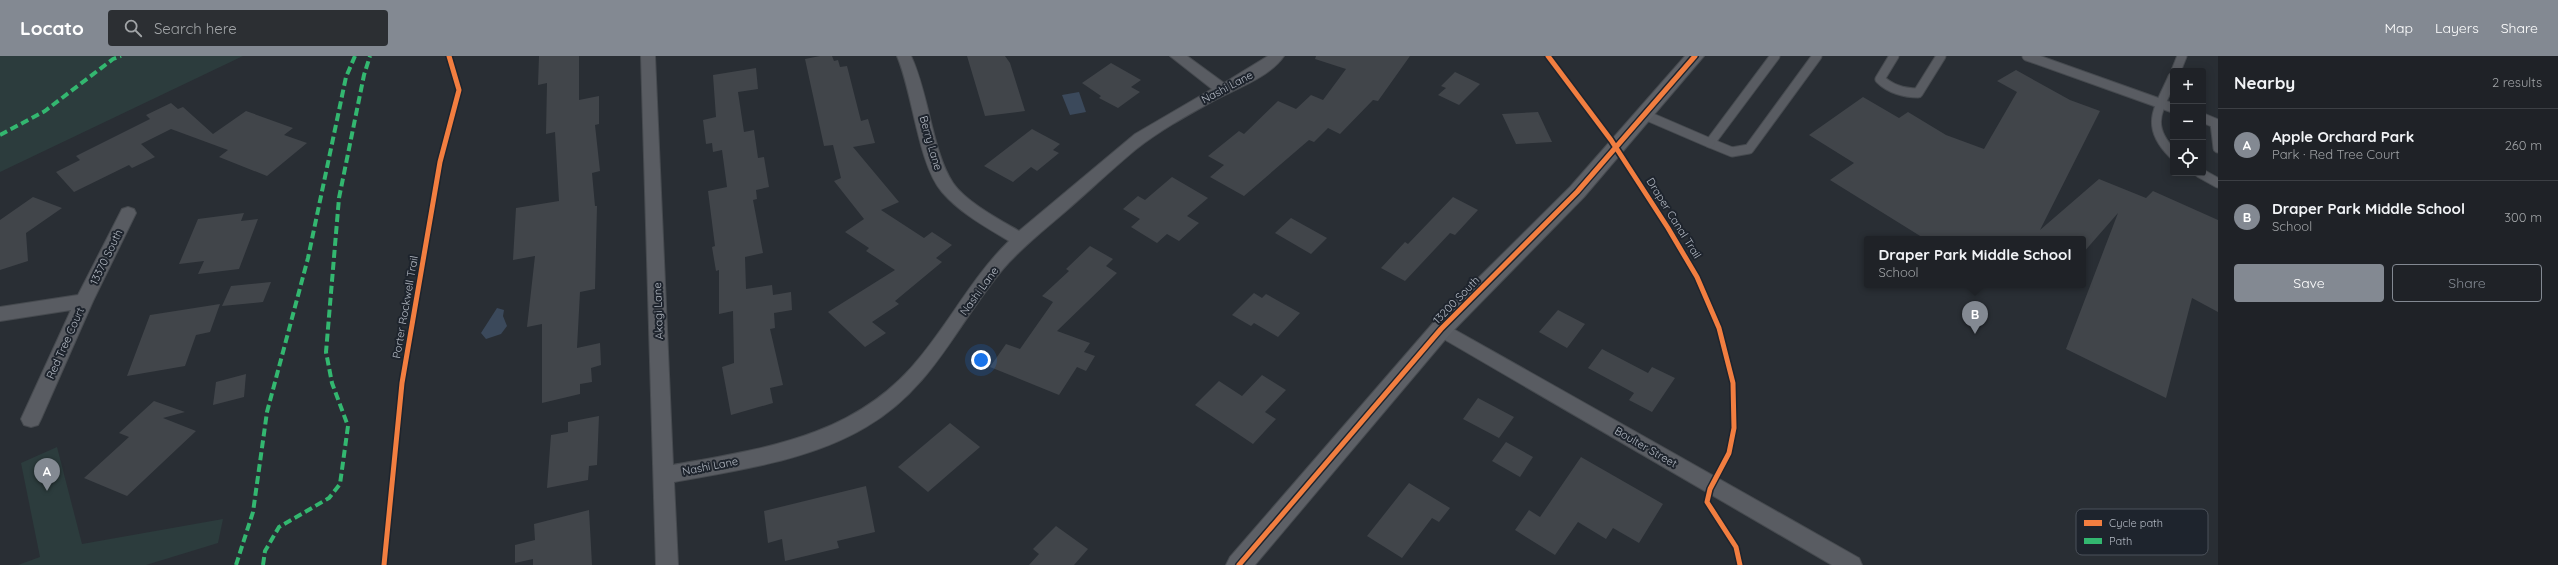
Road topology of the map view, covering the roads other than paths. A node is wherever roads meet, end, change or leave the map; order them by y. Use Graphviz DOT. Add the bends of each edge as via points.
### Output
graph roads {
  1 [pos="648,56"];
  2 [pos="904,56"];
  3 [pos="1177,56"];
  4 [pos="1277,56"];
  5 [pos="1695,56"];
  6 [pos="1775,56"];
  7 [pos="1817,56"];
  8 [pos="1894,56"];
  9 [pos="1941,56"];
  10 [pos="2027,56"];
  11 [pos="2182,56"];
  12 [pos="2177,68"];
  13 [pos="2170,84"];
  14 [pos="1223,90"];
  15 [pos="2162,104"];
  16 [pos="2170,107"];
  17 [pos="1645,115"];
  18 [pos="2206,119"];
  19 [pos="1710,143"];
  20 [pos="2218,148"];
  21 [pos="2170,151"];
  22 [pos="2205,176"];
  23 [pos="2218,183"];
  24 [pos="128,213"];
  25 [pos="1021,240"];
  26 [pos="84,301"];
  27 [pos="0,314"];
  28 [pos="1441,329"];
  29 [pos="30,419"];
  30 [pos="664,475"];
  31 [pos="668,565"];
  32 [pos="1239,565"];
  33 [pos="1851,565"];
  1 -- 30 [label="street, Akagi Lane"];
  2 -- 25 [label="street, Berry Lane" via="912,74 936,166 948,188 981,217"];
  3 -- 14 [label="street"];
  4 -- 14 [label="street, Nashi Lane" via="1261,69"];
  5 -- 17 [label="street, 13200 South"];
  6 -- 19 [label="lane"];
  7 -- 19 [label="lane" via="1748,149 1732,152"];
  8 -- 9 [label="lane" via="1880,79 1912,94 1918,93"];
  10 -- 15 [label="lane"];
  11 -- 12 [label="lane"];
  13 -- 15 [label="lane"];
  14 -- 25 [label="street, Nashi Lane" via="1145,135"];
  15 -- 16 [label="lane"];
  15 -- 21 [label="lane" via="2154,120 2156,135"];
  17 -- 19 [label="lane"];
  17 -- 28 [label="street, 13200 South" via="1577,192"];
  18 -- 20 [label="lane" via="2215,122"];
  22 -- 23 [label="lane"];
  24 -- 26 [label="street, 13370 South"];
  25 -- 30 [label="street, Nashi Lane" via="991,272 925,366 907,387 882,407 838,432 790,449"];
  26 -- 27 [label="street, Red Tree Court"];
  26 -- 29 [label="street, Red Tree Court"];
  28 -- 32 [label="street, 13200 South"];
  28 -- 33 [label="street, Boulter Street"];
  30 -- 31 [label="street, Akagi Lane"];
}
